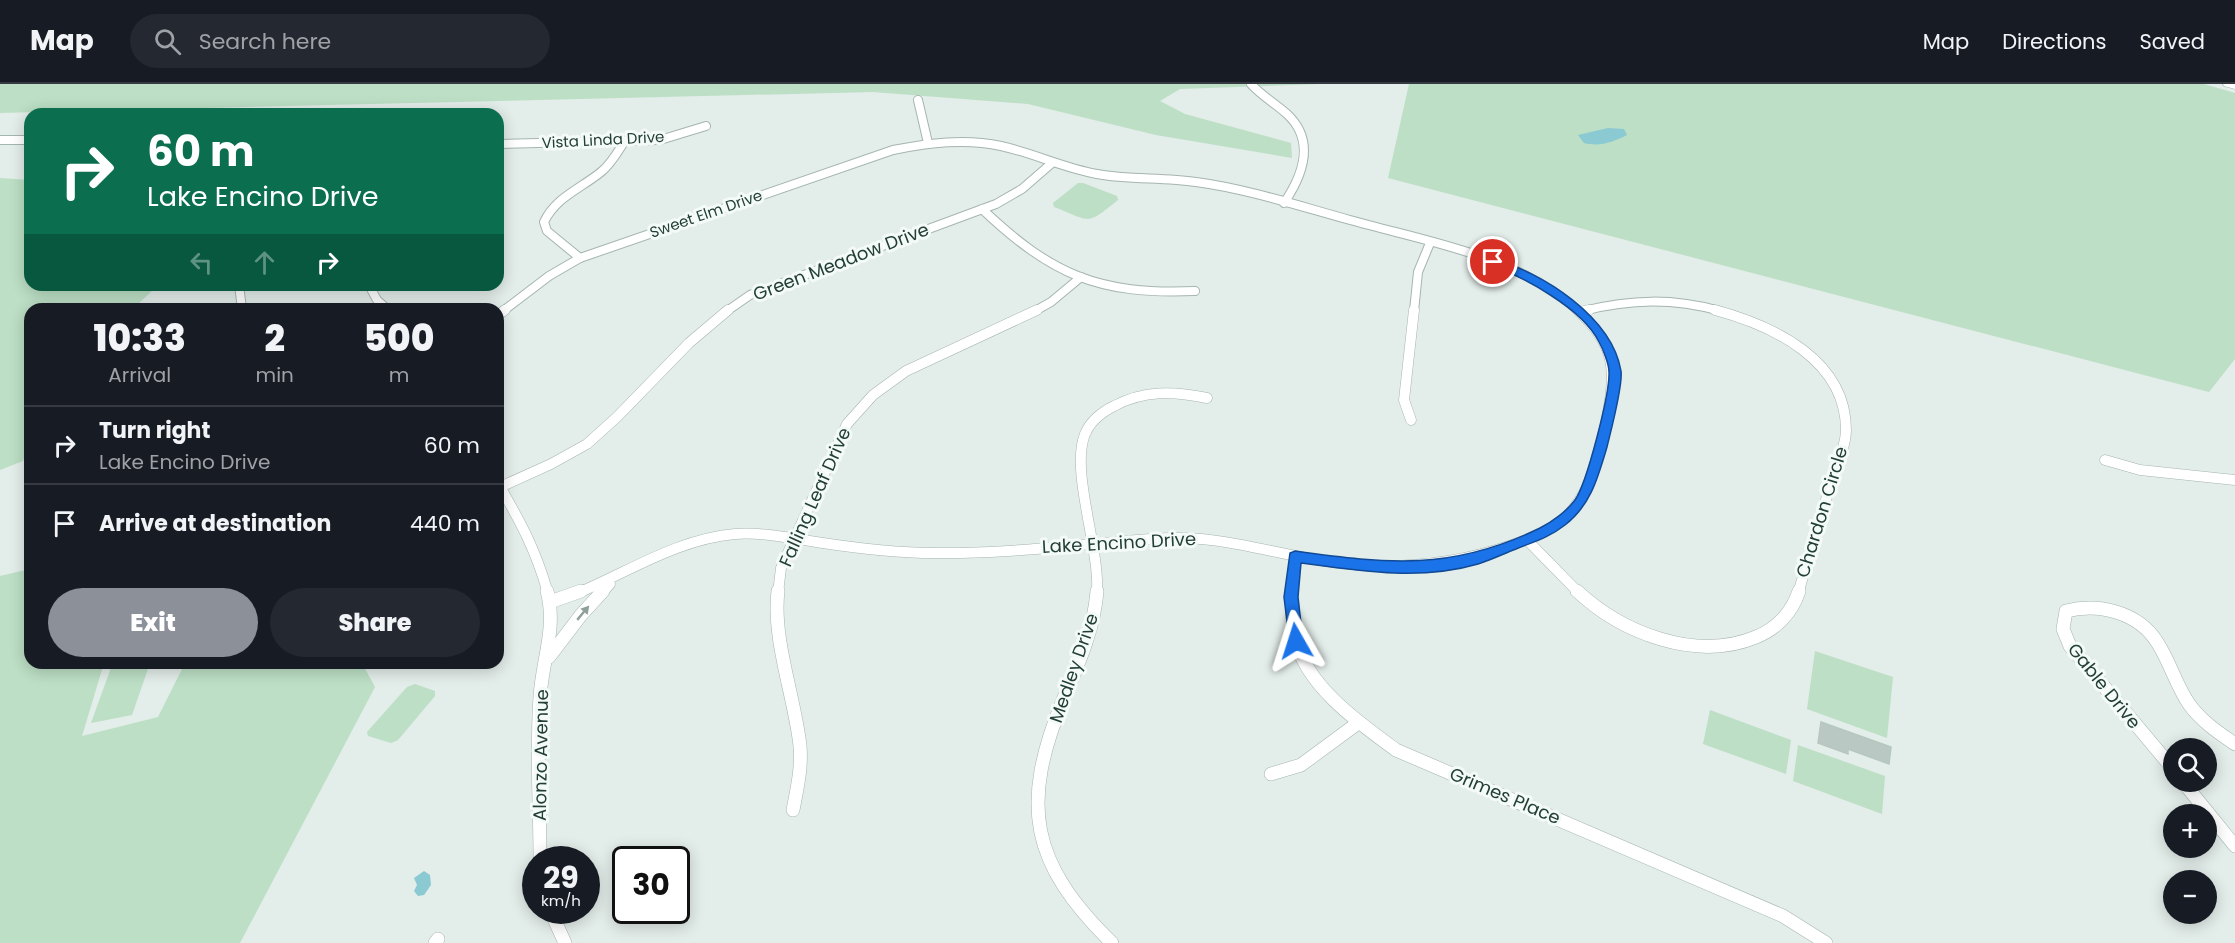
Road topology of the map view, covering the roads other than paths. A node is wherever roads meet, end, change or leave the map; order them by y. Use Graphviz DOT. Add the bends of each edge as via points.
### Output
graph roads {
  1 [pos="2228,84"];
  2 [pos="2235,86"];
  3 [pos="1254,87"];
  4 [pos="918,100"];
  5 [pos="706,126"];
  6 [pos="0,140"];
  7 [pos="24,140"];
  8 [pos="624,142"];
  9 [pos="928,143"];
  10 [pos="504,144"];
  11 [pos="1052,164"];
  12 [pos="1284,202"];
  13 [pos="982,209"];
  14 [pos="1430,243"];
  15 [pos="580,258"];
  16 [pos="1081,277"];
  17 [pos="1195,291"];
  18 [pos="504,310"];
  19 [pos="1580,312"];
  20 [pos="1208,398"];
  21 [pos="1411,420"];
  22 [pos="2105,460"];
  23 [pos="2235,480"];
  24 [pos="504,483"];
  25 [pos="504,494"];
  26 [pos="794,539"];
  27 [pos="1527,540"];
  28 [pos="1095,543"];
  29 [pos="1295,556"];
  30 [pos="623,572"];
  31 [pos="550,602"];
  32 [pos="547,660"];
  33 [pos="1358,723"];
  34 [pos="2235,744"];
  35 [pos="2163,757"];
  36 [pos="1271,774"];
  37 [pos="2191,792"];
  38 [pos="793,810"];
  39 [pos="540,846"];
  40 [pos="2235,846"];
  41 [pos="556,924"];
  42 [pos="565,943"];
  43 [pos="1112,943"];
  44 [pos="1826,943"];
  1 -- 2 [label="main road"];
  3 -- 12 [label="street" via="1294,120 1304,144 1303,171"];
  4 -- 9 [label="street"];
  5 -- 8 [label="street, Vista Linda Drive" via="660,140"];
  6 -- 7 [label="street"];
  8 -- 10 [label="street, Vista Linda Drive"];
  8 -- 15 [label="street" via="610,164 547,213 547,231"];
  9 -- 11 [label="street, Lake Encino Drive" via="984,144"];
  9 -- 15 [label="street, Sweet Elm Drive" via="892,150"];
  11 -- 12 [label="street, Lake Encino Drive" via="1111,176 1217,186"];
  11 -- 13 [label="street, Green Meadow Drive" via="1022,189"];
  12 -- 14 [label="street, Lake Encino Drive"];
  13 -- 16 [label="street" via="1032,252"];
  13 -- 24 [label="street, Green Meadow Drive" via="750,295 718,316 589,441 561,459"];
  14 -- 19 [label="street, Lake Encino Drive" via="1513,269"];
  14 -- 21 [label="street" via="1418,272 1404,400"];
  15 -- 18 [label="street, Sweet Elm Drive"];
  16 -- 17 [label="street" via="1139,292"];
  16 -- 26 [label="street, Falling Leaf Drive" via="1051,302 906,371 873,395 847,424"];
  19 -- 27 [label="street, Lake Encino Drive" via="1605,340 1615,372 1605,428 1590,484 1580,503 1562,521"];
  19 -- 27 [label="street, Chardon Circle" via="1614,303 1674,301 1759,325 1802,350 1831,376 1845,410 1846,433 1797,597 1770,631 1740,643 1674,642 1640,632 1589,602"];
  20 -- 28 [label="street, Medley Drive" via="1164,392 1136,396 1094,421 1081,449"];
  22 -- 23 [label="street" via="2140,470"];
  25 -- 31 [label="street, Alonzo Avenue" via="538,557"];
  26 -- 28 [label="street, Lake Encino Drive" via="880,551 938,554"];
  26 -- 30 [label="street, Lake Encino Drive" via="737,534 712,537 666,550"];
  26 -- 38 [label="street, Falling Leaf Drive" via="781,568 777,600 800,747"];
  27 -- 29 [label="street, Lake Encino Drive" via="1476,559 1423,568 1362,566"];
  28 -- 29 [label="street, Lake Encino Drive" via="1198,538"];
  28 -- 43 [label="street, Medley Drive" via="1095,609 1080,663 1044,755 1036,816 1050,868 1086,920"];
  29 -- 33 [label="street, Grimes Place" via="1291,597 1296,641 1322,683"];
  30 -- 31 [label="street, Lake Encino Drive" via="585,592"];
  32 -- 30 [label="street, Lake Encino Drive, one-way" via="586,609"];
  31 -- 32 [label="street, Alonzo Avenue"];
  32 -- 39 [label="street, Alonzo Avenue" via="540,696"];
  33 -- 36 [label="street" via="1301,765"];
  33 -- 44 [label="street, Grimes Place" via="1396,750 1783,916"];
  34 -- 35 [label="street, Gable Drive" via="2190,705 2155,639 2141,624 2098,607 2081,606 2066,611 2062,630 2070,646"];
  37 -- 40 [label="street"];
  41 -- 42 [label="street"];
}
